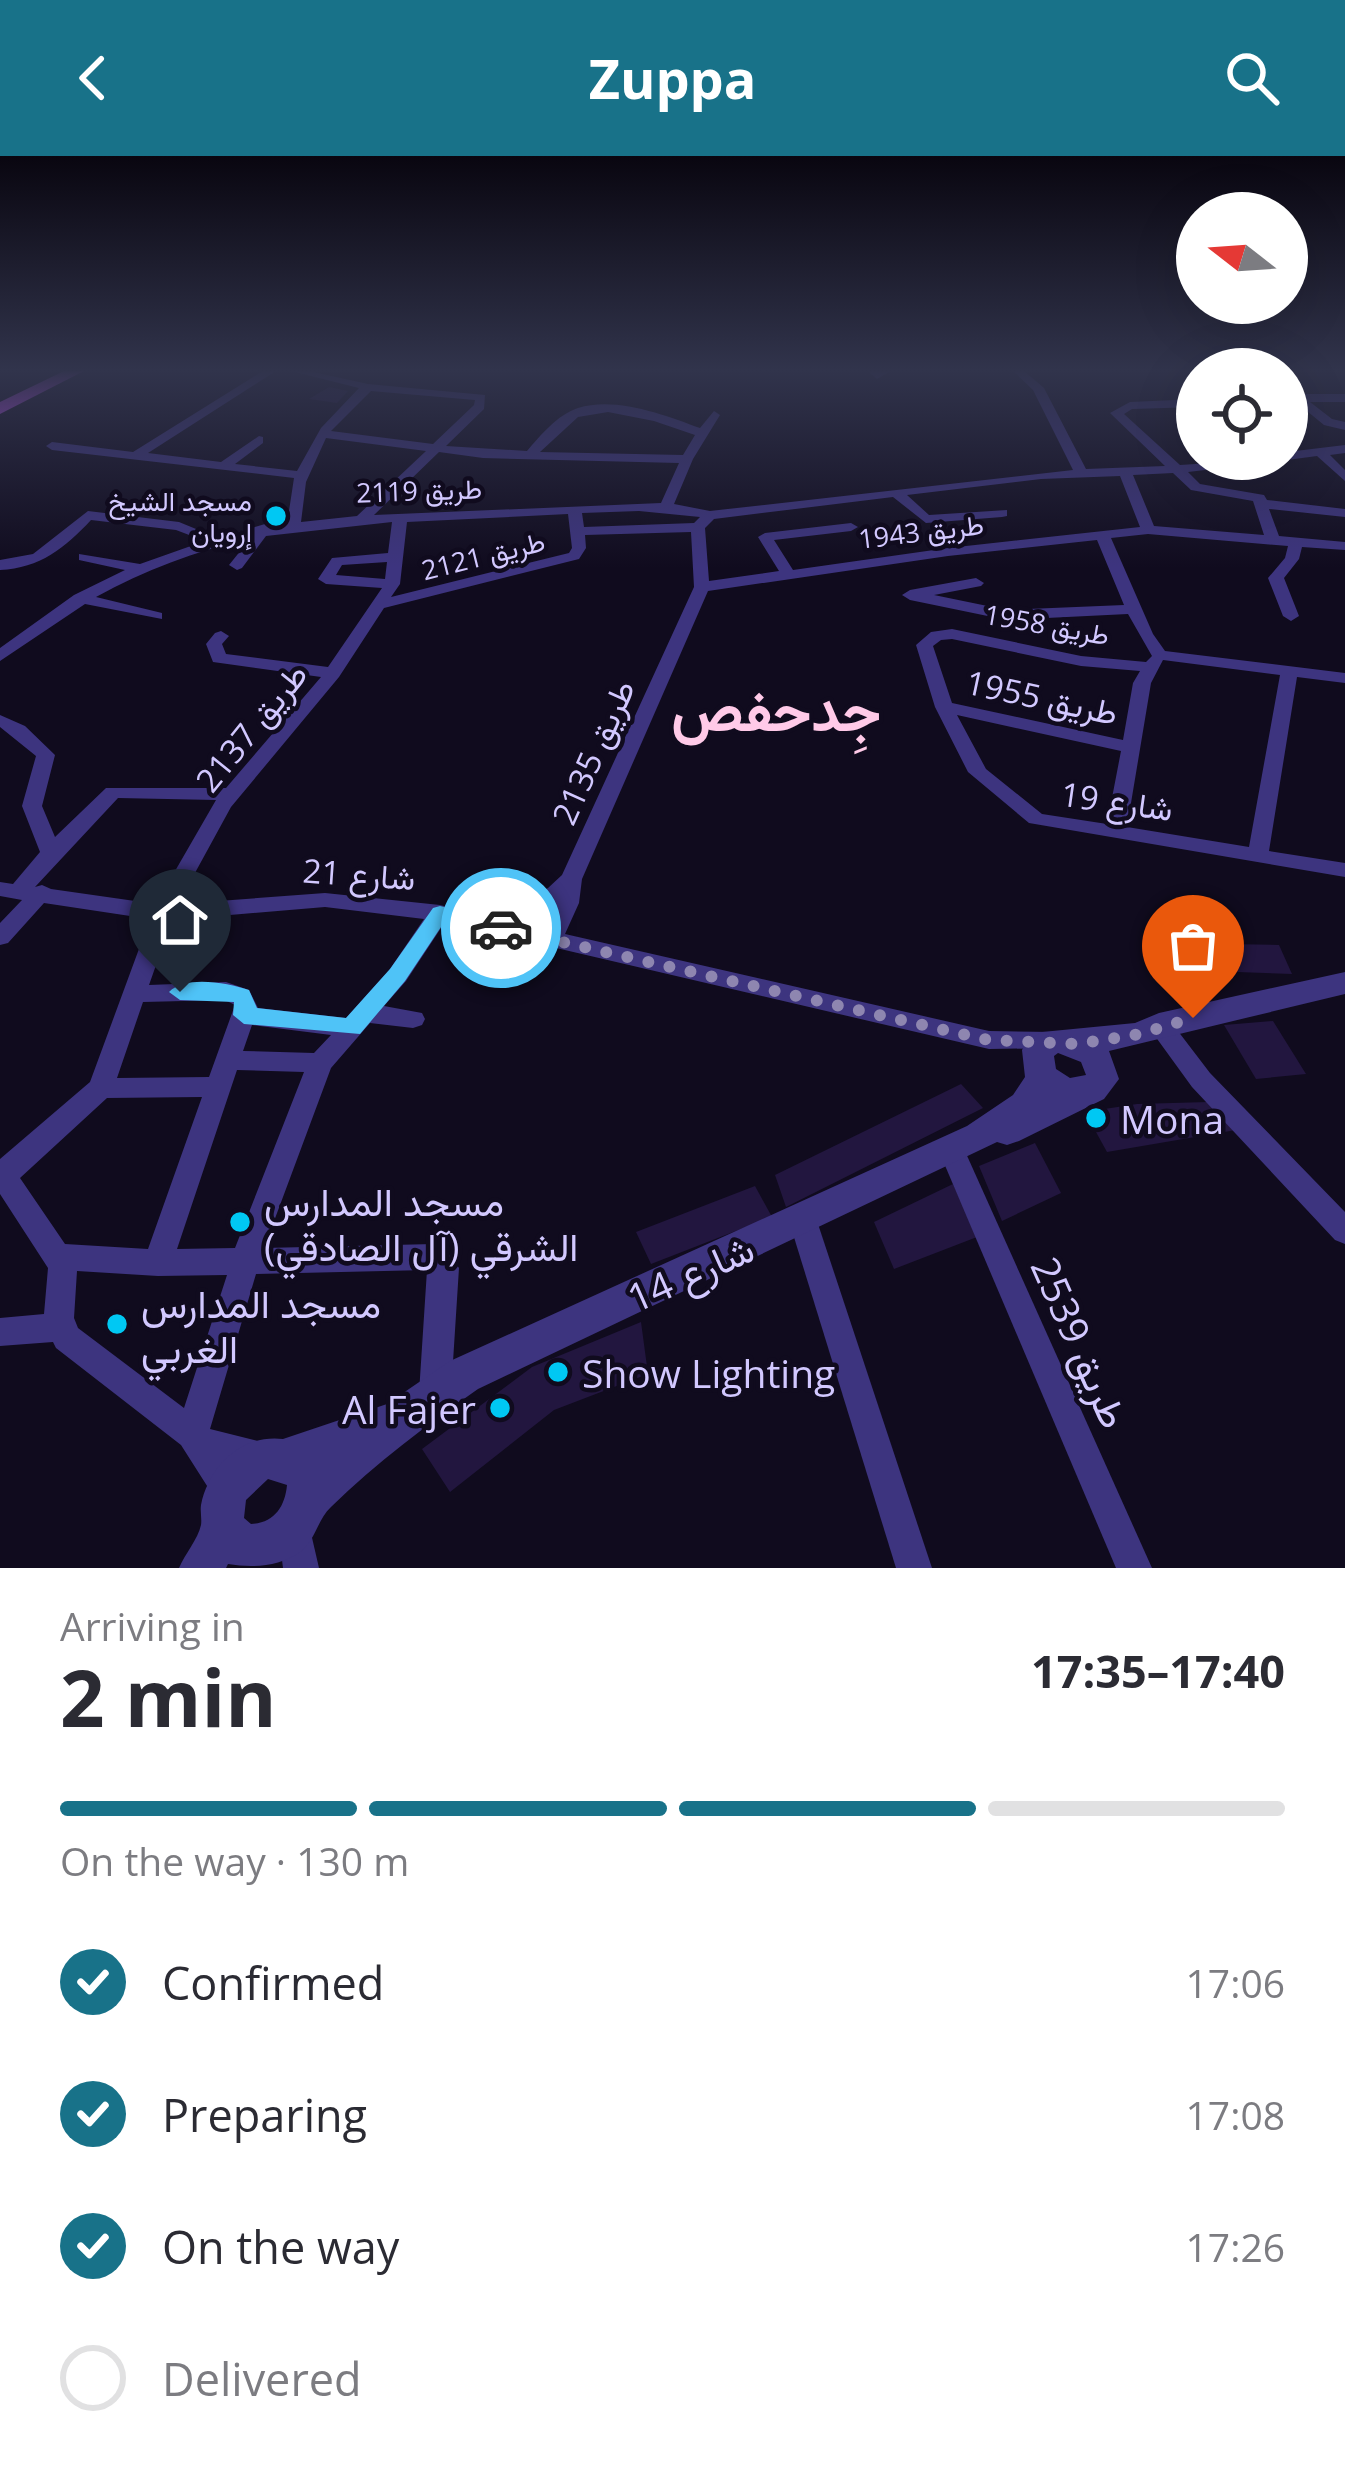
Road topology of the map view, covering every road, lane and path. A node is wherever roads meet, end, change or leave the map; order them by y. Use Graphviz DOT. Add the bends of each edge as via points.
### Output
graph roads {
  1 [pos="165,437"];
  2 [pos="321,437"];
  3 [pos="344,437"];
  4 [pos="447,437"];
  5 [pos="549,437"];
  6 [pos="699,437"];
  7 [pos="1063,437"];
  8 [pos="1144,437"];
  9 [pos="260,440"];
  10 [pos="52,446"];
  11 [pos="434,449"];
  12 [pos="1345,449"];
  13 [pos="1320,452"];
  14 [pos="1308,453"];
  15 [pos="531,454"];
  16 [pos="134,457"];
  17 [pos="687,459"];
  18 [pos="1176,465"];
  19 [pos="220,468"];
  20 [pos="1176,469"];
  21 [pos="1081,472"];
  22 [pos="1125,472"];
  23 [pos="298,475"];
  24 [pos="1345,477"];
  25 [pos="1190,480"];
  26 [pos="973,483"];
  27 [pos="895,492"];
  28 [pos="1263,504"];
  29 [pos="666,508"];
  30 [pos="575,511"];
  31 [pos="1002,513"];
  32 [pos="1345,513"];
  33 [pos="400,517"];
  34 [pos="363,518"];
  35 [pos="704,521"];
  36 [pos="294,524"];
  37 [pos="850,527"];
  38 [pos="265,528"];
  39 [pos="1148,530"];
  40 [pos="579,531"];
  41 [pos="1101,533"];
  42 [pos="1272,538"];
  43 [pos="212,539"];
  44 [pos="1036,541"];
  45 [pos="1296,541"];
  46 [pos="1345,546"];
  47 [pos="963,550"];
  48 [pos="395,556"];
  49 [pos="84,557"];
  50 [pos="0,565"];
  51 [pos="237,565"];
  52 [pos="136,567"];
  53 [pos="788,574"];
  54 [pos="976,583"];
  55 [pos="392,584"];
  56 [pos="702,587"];
  57 [pos="80,598"];
  58 [pos="377,605"];
  59 [pos="1133,609"];
  60 [pos="992,610"];
  61 [pos="156,616"];
  62 [pos="1291,616"];
  63 [pos="937,635"];
  64 [pos="0,636"];
  65 [pos="221,636"];
  66 [pos="21,639"];
  67 [pos="0,656"];
  68 [pos="1154,661"];
  69 [pos="1290,669"];
  70 [pos="333,673"];
  71 [pos="1345,678"];
  72 [pos="944,706"];
  73 [pos="0,720"];
  74 [pos="1127,747"];
  75 [pos="232,794"];
  76 [pos="1116,832"];
  77 [pos="50,853"];
  78 [pos="1258,853"];
  79 [pos="1345,870"];
  80 [pos="21,890"];
  81 [pos="565,892"];
  82 [pos="163,913"];
  83 [pos="440,913"];
  84 [pos="493,925"];
  85 [pos="0,937"];
  86 [pos="540,938"];
  87 [pos="589,950"];
  88 [pos="1345,983"];
  89 [pos="133,994"];
  90 [pos="244,1015"];
  91 [pos="413,1019"];
  92 [pos="359,1020"];
  93 [pos="1149,1030"];
  94 [pos="988,1040"];
  95 [pos="1065,1042"];
  96 [pos="228,1060"];
  97 [pos="320,1063"];
  98 [pos="1041,1076"];
  99 [pos="1094,1082"];
  100 [pos="215,1087"];
  101 [pos="100,1088"];
  102 [pos="965,1143"];
  103 [pos="2,1173"];
  104 [pos="803,1221"];
  105 [pos="1345,1231"];
  106 [pos="60,1257"];
  107 [pos="158,1263"];
  108 [pos="248,1263"];
  109 [pos="61,1327"];
  110 [pos="0,1332"];
  111 [pos="420,1405"];
  112 [pos="195,1438"];
  113 [pos="276,1458"];
  114 [pos="265,1538"];
  115 [pos="202,1568"];
  116 [pos="914,1568"];
  117 [pos="1134,1568"];
  1 -- 16 [label="street"];
  2 -- 23 [label="street"];
  3 -- 11 [label="street"];
  4 -- 11 [label="street"];
  5 -- 15 [label="street"];
  6 -- 17 [label="street"];
  7 -- 21 [label="street"];
  8 -- 18 [label="street"];
  9 -- 19 [label="street"];
  10 -- 16 [label="street"];
  11 -- 15 [label="street"];
  11 -- 34 [label="street"];
  12 -- 13 [label="street"];
  13 -- 14 [label="street"];
  13 -- 24 [label="street"];
  15 -- 17 [label="street"];
  16 -- 19 [label="street"];
  17 -- 29 [label="street"];
  19 -- 23 [label="street"];
  20 -- 22 [label="street"];
  21 -- 22 [label="street"];
  21 -- 26 [label="street"];
  22 -- 39 [label="street"];
  23 -- 36 [label="street"];
  25 -- 28 [label="street"];
  26 -- 27 [label="street"];
  26 -- 31 [label="street"];
  27 -- 31 [label="street" via="926,520"];
  27 -- 35 [label="street"];
  28 -- 32 [label="street"];
  28 -- 42 [label="street"];
  29 -- 30 [label="street, طريق 2119"];
  29 -- 35 [label="street, طريق 2119"];
  30 -- 33 [label="street, طريق 2119"];
  30 -- 40 [label="street, طريق 2121"];
  31 -- 44 [label="street"];
  33 -- 34 [label="street, طريق 2119"];
  33 -- 48 [label="street, طريق 2137"];
  34 -- 36 [label="street, طريق 2119"];
  35 -- 40 [label="street, طريق 2121"];
  35 -- 56 [label="street"];
  36 -- 38 [label="street, طريق 2119"];
  37 -- 53 [label="street, طريق 1943" via="765,538"];
  38 -- 43 [label="street, طريق 2119"];
  38 -- 51 [label="street"];
  39 -- 41 [label="street, طريق 1943"];
  39 -- 42 [label="street, طريق 1943"];
  40 -- 58 [label="street, طريق 2121" via="577,553 568,558"];
  41 -- 44 [label="street, طريق 1943"];
  41 -- 59 [label="street"];
  42 -- 45 [label="street, طريق 1943"];
  43 -- 50 [label="street" via="179,526 88,515 44,557"];
  43 -- 52 [label="street, طريق 2119"];
  44 -- 47 [label="street, طريق 1943"];
  45 -- 46 [label="street, طريق 1943"];
  45 -- 62 [label="street" via="1276,578"];
  47 -- 53 [label="street, طريق 1943"];
  47 -- 54 [label="street"];
  48 -- 55 [label="street, طريق 2137"];
  48 -- 55 [label="street" via="337,561 326,579"];
  49 -- 52 [label="street"];
  52 -- 57 [label="street, طريق 2119"];
  53 -- 56 [label="street, طريق 1943"];
  54 -- 60 [label="street"];
  54 -- 60 [label="street" via="910,595"];
  55 -- 58 [label="street, طريق 2137"];
  56 -- 81 [label="street, طريق 2135"];
  57 -- 61 [label="street"];
  57 -- 66 [label="street, طريق 2119"];
  58 -- 70 [label="street, طريق 2137"];
  59 -- 60 [label="street" via="1026,616"];
  59 -- 68 [label="street"];
  63 -- 68 [label="street, طريق 1958" via="1081,661"];
  63 -- 72 [label="street, شارع 19" via="925,645"];
  64 -- 66 [label="street"];
  65 -- 70 [label="street" via="214,644 219,658"];
  66 -- 67 [label="street, طريق 2119"];
  68 -- 69 [label="street, طريق 1958"];
  68 -- 74 [label="street, طريق 1955"];
  69 -- 71 [label="street, طريق 1958"];
  69 -- 78 [label="street"];
  70 -- 75 [label="street, طريق 2137"];
  72 -- 74 [label="street, طريق 1955"];
  72 -- 76 [label="street, شارع 19" via="978,772 1004,798 1036,819"];
  73 -- 77 [label="street" via="46,755 32,806"];
  74 -- 76 [label="street, طريق 1955"];
  75 -- 77 [label="street" via="112,792"];
  75 -- 82 [label="street, طريق 2137"];
  76 -- 78 [label="street, شارع 19"];
  77 -- 80 [label="street"];
  78 -- 79 [label="street, شارع 19"];
  80 -- 82 [label="street, شارع 21"];
  80 -- 85 [label="street"];
  81 -- 84 [label="street"];
  81 -- 86 [label="street, طريق 2135"];
  81 -- 87 [label="street"];
  82 -- 83 [label="street, شارع 21" via="325,900"];
  82 -- 89 [label="street, طريق 2137"];
  83 -- 84 [label="street, شارع 21"];
  83 -- 92 [label="street"];
  84 -- 86 [label="street, شارع 21"];
  86 -- 87 [label="street, شارع 21"];
  87 -- 94 [label="street, شارع 21"];
  88 -- 93 [label="street"];
  89 -- 90 [label="street" via="226,992 242,996"];
  89 -- 101 [label="street, طريق 2137"];
  90 -- 92 [label="street"];
  90 -- 96 [label="street"];
  91 -- 92 [label="street"];
  92 -- 97 [label="street"];
  93 -- 95 [label="street"];
  93 -- 99 [label="street, شارع 14"];
  93 -- 105 [label="street"];
  94 -- 95 [label="street, شارع 21"];
  94 -- 98 [label="street, شارع 21"];
  95 -- 98 [label="street" via="1035,1058"];
  95 -- 99 [label="street" via="1092,1052"];
  96 -- 97 [label="street"];
  96 -- 100 [label="street"];
  97 -- 108 [label="street"];
  98 -- 99 [label="street" via="1065,1091"];
  98 -- 102 [label="street, شارع 14" via="1025,1105"];
  99 -- 102 [label="street, شارع 14" via="1027,1124"];
  100 -- 101 [label="street"];
  100 -- 107 [label="street"];
  101 -- 103 [label="street"];
  102 -- 104 [label="street, شارع 14"];
  102 -- 117 [label="street, طريق 2539"];
  103 -- 106 [label="street"];
  104 -- 111 [label="street, شارع 14" via="476,1369"];
  104 -- 116 [label="street"];
  106 -- 107 [label="street"];
  106 -- 109 [label="street"];
  107 -- 108 [label="street"];
  108 -- 111 [label="street" via="440,1261"];
  108 -- 112 [label="street"];
  109 -- 110 [label="street"];
  109 -- 112 [label="street"];
  111 -- 113 [label="street, شارع 14"];
  111 -- 114 [label="street, شارع 14"];
  112 -- 113 [label="street"];
  112 -- 114 [label="street"];
  113 -- 114 [label="street, شارع 14" via="251,1464"];
  113 -- 114 [label="street" via="308,1479"];
  114 -- 115 [label="street, شارع 14"];
}
